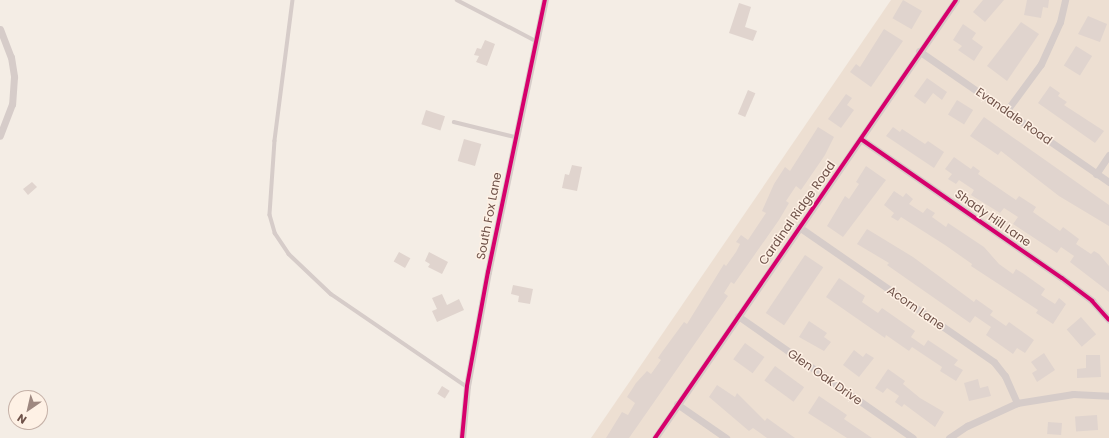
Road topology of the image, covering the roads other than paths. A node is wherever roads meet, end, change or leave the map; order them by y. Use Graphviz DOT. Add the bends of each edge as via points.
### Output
graph roads {
  1 [pos="293,0"];
  2 [pos="457,0"];
  3 [pos="545,0"];
  4 [pos="956,0"];
  5 [pos="1065,0"];
  6 [pos="0,29"];
  7 [pos="536,41"];
  8 [pos="919,51"];
  9 [pos="1007,110"];
  10 [pos="454,122"];
  11 [pos="0,136"];
  12 [pos="515,137"];
  13 [pos="861,139"];
  14 [pos="1109,155"];
  15 [pos="1096,174"];
  16 [pos="1109,182"];
  17 [pos="799,227"];
  18 [pos="738,316"];
  19 [pos="1109,320"];
  20 [pos="467,386"];
  21 [pos="1109,396"];
  22 [pos="1017,403"];
  23 [pos="677,404"];
  24 [pos="462,438"];
  25 [pos="654,438"];
  26 [pos="726,438"];
  27 [pos="913,438"];
  28 [pos="949,438"];
  1 -- 20 [label="lane" via="275,141 270,215 275,233 288,254 331,294"];
  2 -- 7 [label="lane"];
  3 -- 7 [label="street, South Fox Lane"];
  4 -- 8 [label="street, Cardinal Ridge Road"];
  5 -- 9 [label="street" via="1052,44 1041,64"];
  6 -- 11 [label="street" via="11,57 14,77 12,104"];
  7 -- 12 [label="street, South Fox Lane"];
  8 -- 9 [label="street, Evandale Road"];
  8 -- 13 [label="street, Cardinal Ridge Road"];
  9 -- 15 [label="street, Evandale Road"];
  10 -- 12 [label="lane"];
  12 -- 20 [label="street, South Fox Lane"];
  13 -- 17 [label="street, Cardinal Ridge Road"];
  13 -- 19 [label="street, Shady Hill Lane" via="1062,278 1092,301"];
  14 -- 15 [label="street"];
  15 -- 16 [label="street, Evandale Road"];
  17 -- 18 [label="street, Cardinal Ridge Road"];
  17 -- 22 [label="street, Acorn Lane" via="994,362 1005,376"];
  18 -- 23 [label="street, Cardinal Ridge Road"];
  18 -- 27 [label="street, Glen Oak Drive"];
  20 -- 24 [label="street, South Fox Lane"];
  21 -- 22 [label="street" via="1073,394"];
  22 -- 28 [label="street" via="967,426"];
  23 -- 25 [label="street, Cardinal Ridge Road"];
  23 -- 26 [label="street"];
}
